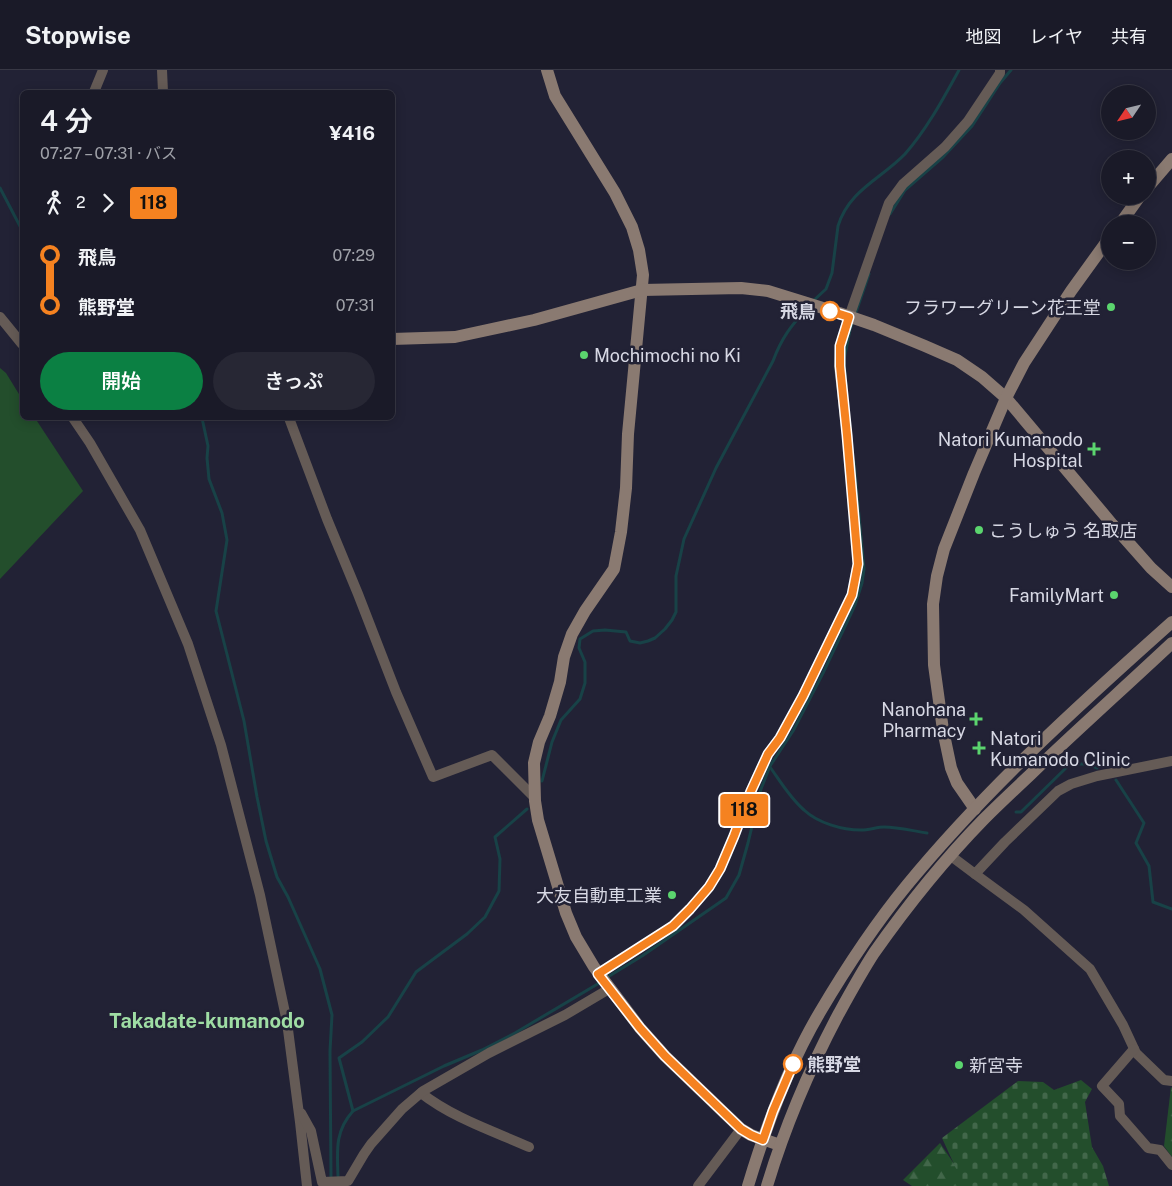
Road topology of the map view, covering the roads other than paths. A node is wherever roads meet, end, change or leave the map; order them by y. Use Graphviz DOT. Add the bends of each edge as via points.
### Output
graph roads {
  1 [pos="103,70"];
  2 [pos="162,70"];
  3 [pos="547,70"];
  4 [pos="1000,70"];
  5 [pos="95,90"];
  6 [pos="163,90"];
  7 [pos="1172,159"];
  8 [pos="1156,178"];
  9 [pos="1101,249"];
  10 [pos="642,290"];
  11 [pos="0,317"];
  12 [pos="854,318"];
  13 [pos="395,339"];
  14 [pos="20,342"];
  15 [pos="1006,398"];
  16 [pos="74,420"];
  17 [pos="290,420"];
  18 [pos="1172,587"];
  19 [pos="1172,622"];
  20 [pos="1172,643"];
  21 [pos="1172,760"];
  22 [pos="534,797"];
  23 [pos="975,809"];
  24 [pos="951,856"];
  25 [pos="974,874"];
  26 [pos="603,981"];
  27 [pos="1134,1050"];
  28 [pos="1172,1082"];
  29 [pos="421,1093"];
  30 [pos="298,1109"];
  31 [pos="741,1129"];
  32 [pos="763,1140"];
  33 [pos="780,1146"];
  34 [pos="529,1147"];
  35 [pos="1172,1164"];
  36 [pos="323,1184"];
  37 [pos="307,1186"];
  38 [pos="698,1186"];
  39 [pos="748,1186"];
  40 [pos="767,1186"];
  1 -- 5 [label="street"];
  2 -- 6 [label="street"];
  3 -- 10 [label="street" via="555,96 615,193 632,227 643,275"];
  4 -- 12 [label="street" via="968,121 945,147 903,184 889,203"];
  7 -- 8 [label="street"];
  9 -- 15 [label="street" via="1024,363"];
  10 -- 12 [label="street" via="741,288 768,291"];
  10 -- 13 [label="street" via="534,320 455,337"];
  10 -- 22 [label="street" via="626,488 614,569 572,634 534,762"];
  11 -- 14 [label="street"];
  12 -- 15 [label="street" via="957,360"];
  12 -- 26 [label="street" via="840,346 858,564 852,595 803,696 768,754 720,869 709,887 673,926"];
  15 -- 18 [label="street" via="1112,524"];
  15 -- 23 [label="street" via="944,549 932,604 934,664 943,730 957,783"];
  16 -- 30 [label="street" via="140,530 197,671 221,745 260,895 287,1022"];
  17 -- 22 [label="street" via="396,692 433,776 492,755"];
  19 -- 23 [label="street"];
  20 -- 24 [label="street" via="1019,786"];
  21 -- 25 [label="street" via="1097,776 1058,791"];
  22 -- 26 [label="street" via="566,912 576,937"];
  23 -- 32 [label="street" via="907,885 853,959 819,1013 793,1064"];
  24 -- 25 [label="street"];
  24 -- 33 [label="street" via="874,954 850,993 808,1074"];
  25 -- 27 [label="street" via="1024,910 1090,969"];
  26 -- 29 [label="street" via="565,1015"];
  26 -- 31 [label="street" via="665,1056"];
  27 -- 28 [label="street" via="1164,1080"];
  27 -- 35 [label="street" via="1102,1086 1119,1104 1120,1116 1148,1148 1160,1150"];
  29 -- 34 [label="street" via="457,1115"];
  29 -- 36 [label="street" via="371,1144 348,1181"];
  30 -- 36 [label="street" via="311,1131"];
  30 -- 37 [label="street"];
  31 -- 32 [label="street"];
  31 -- 38 [label="street"];
  32 -- 33 [label="street"];
  32 -- 39 [label="street"];
  33 -- 40 [label="street"];
}
